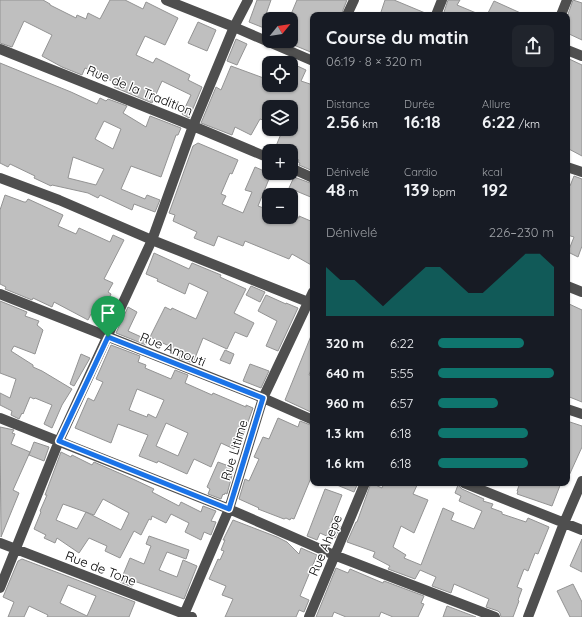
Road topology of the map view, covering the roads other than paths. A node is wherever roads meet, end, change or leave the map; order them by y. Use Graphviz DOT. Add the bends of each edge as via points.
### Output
graph roads {
  1 [pos="166,0"];
  2 [pos="248,0"];
  3 [pos="354,0"];
  4 [pos="442,0"];
  5 [pos="567,0"];
  6 [pos="348,12"];
  7 [pos="437,12"];
  8 [pos="562,12"];
  9 [pos="234,27"];
  10 [pos="0,49"];
  11 [pos="570,51"];
  12 [pos="582,56"];
  13 [pos="310,60"];
  14 [pos="194,126"];
  15 [pos="262,155"];
  16 [pos="570,168"];
  17 [pos="298,171"];
  18 [pos="582,172"];
  19 [pos="310,177"];
  20 [pos="0,178"];
  21 [pos="152,240"];
  22 [pos="570,287"];
  23 [pos="582,292"];
  24 [pos="0,294"];
  25 [pos="310,303"];
  26 [pos="310,305"];
  27 [pos="108,337"];
  28 [pos="263,398"];
  29 [pos="570,410"];
  30 [pos="582,414"];
  31 [pos="0,418"];
  32 [pos="310,419"];
  33 [pos="59,441"];
  34 [pos="582,481"];
  35 [pos="364,486"];
  36 [pos="472,486"];
  37 [pos="229,509"];
  38 [pos="564,523"];
  39 [pos="582,530"];
  40 [pos="0,543"];
  41 [pos="16,550"];
  42 [pos="334,554"];
  43 [pos="0,588"];
  44 [pos="187,616"];
  45 [pos="309,617"];
  46 [pos="495,617"];
  47 [pos="528,617"];
  1 -- 9 [label="street"];
  2 -- 9 [label="street"];
  3 -- 6 [label="street"];
  4 -- 7 [label="street"];
  5 -- 8 [label="street"];
  9 -- 13 [label="street"];
  9 -- 14 [label="street"];
  10 -- 14 [label="street, Rue de la Tradition"];
  11 -- 12 [label="street"];
  14 -- 15 [label="street, Rue de la Tradition"];
  14 -- 21 [label="street"];
  16 -- 18 [label="street"];
  17 -- 19 [label="street"];
  20 -- 21 [label="street"];
  21 -- 25 [label="street"];
  21 -- 27 [label="street"];
  22 -- 23 [label="street"];
  24 -- 27 [label="street, Rue Amouti"];
  26 -- 28 [label="street, Rue Litime"];
  27 -- 28 [label="street, Rue Amouti"];
  27 -- 33 [label="street"];
  28 -- 32 [label="street, Rue Amouti"];
  28 -- 37 [label="street, Rue Litime"];
  29 -- 30 [label="street"];
  31 -- 33 [label="street"];
  33 -- 37 [label="street"];
  33 -- 41 [label="street"];
  34 -- 38 [label="street"];
  35 -- 42 [label="street, Rue Ahepe"];
  36 -- 38 [label="street"];
  37 -- 42 [label="street"];
  37 -- 44 [label="street, Rue Litime"];
  38 -- 39 [label="street"];
  38 -- 47 [label="street"];
  40 -- 41 [label="street, Rue de Tone"];
  41 -- 43 [label="street"];
  41 -- 44 [label="street, Rue de Tone"];
  42 -- 45 [label="street, Rue Ahepe"];
  42 -- 46 [label="street"];
}
